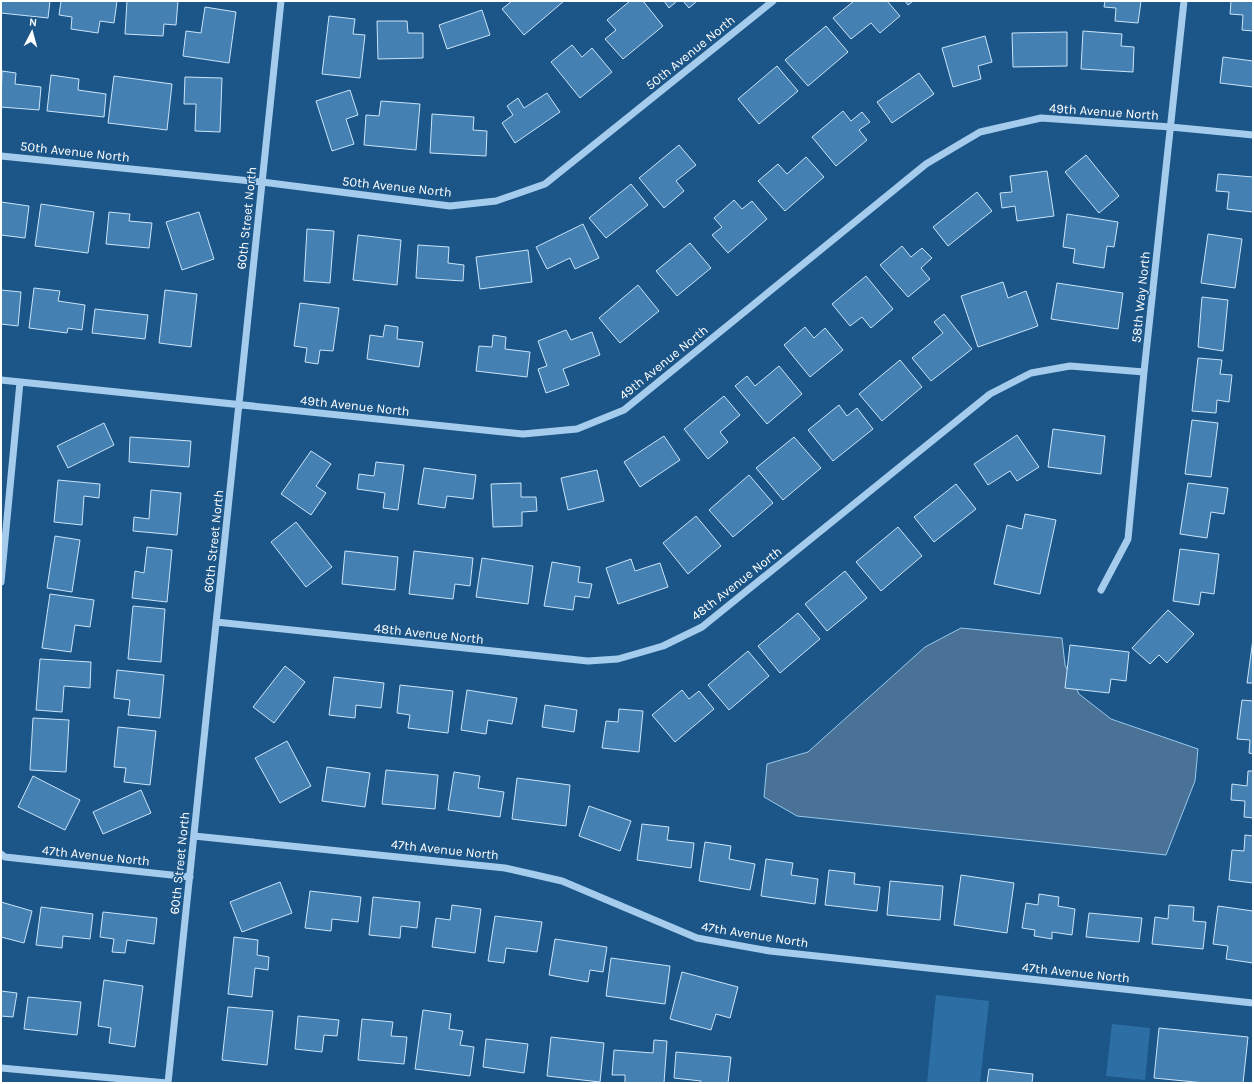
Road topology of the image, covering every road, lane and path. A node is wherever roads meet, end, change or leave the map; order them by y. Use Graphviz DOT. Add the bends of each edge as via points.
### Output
graph roads {
  1 [pos="281,1"];
  2 [pos="773,1"];
  3 [pos="1184,1"];
  4 [pos="1171,127"];
  5 [pos="1253,135"];
  6 [pos="1,156"];
  7 [pos="262,182"];
  8 [pos="1144,372"];
  9 [pos="1,380"];
  10 [pos="20,382"];
  11 [pos="239,405"];
  12 [pos="1,582"];
  13 [pos="1101,590"];
  14 [pos="216,622"];
  15 [pos="194,836"];
  16 [pos="1,854"];
  17 [pos="190,877"];
  18 [pos="1253,1003"];
  19 [pos="1,1068"];
  20 [pos="168,1083"];
  1 -- 7 [label="street, 60th Street North"];
  2 -- 7 [label="street, 50th Avenue North" via="544,184 496,202 450,206"];
  3 -- 4 [label="street, 58th Way North"];
  4 -- 5 [label="street, 49th Avenue North"];
  4 -- 8 [label="street, 58th Way North"];
  4 -- 11 [label="street, 49th Avenue North" via="1041,118 980,132 926,164 624,410 577,429 523,434"];
  6 -- 7 [label="street, 50th Avenue North"];
  7 -- 11 [label="street, 60th Street North"];
  8 -- 13 [label="street, 58th Way North" via="1128,539"];
  8 -- 14 [label="street, 48th Avenue North" via="1070,366 1031,373 990,394 702,627 663,646 618,659 588,661"];
  9 -- 10 [label="street, 49th Avenue North"];
  10 -- 11 [label="street, 49th Avenue North"];
  10 -- 12 [label="street"];
  11 -- 14 [label="street, 60th Street North"];
  14 -- 15 [label="street, 60th Street North"];
  15 -- 17 [label="street, 60th Street North"];
  15 -- 18 [label="street, 47th Avenue North" via="505,868 562,881 697,938 770,951"];
  16 -- 17 [label="street, 47th Avenue North" via="5,857"];
  17 -- 20 [label="street, 60th Street North"];
  19 -- 20 [label="street"];
}
